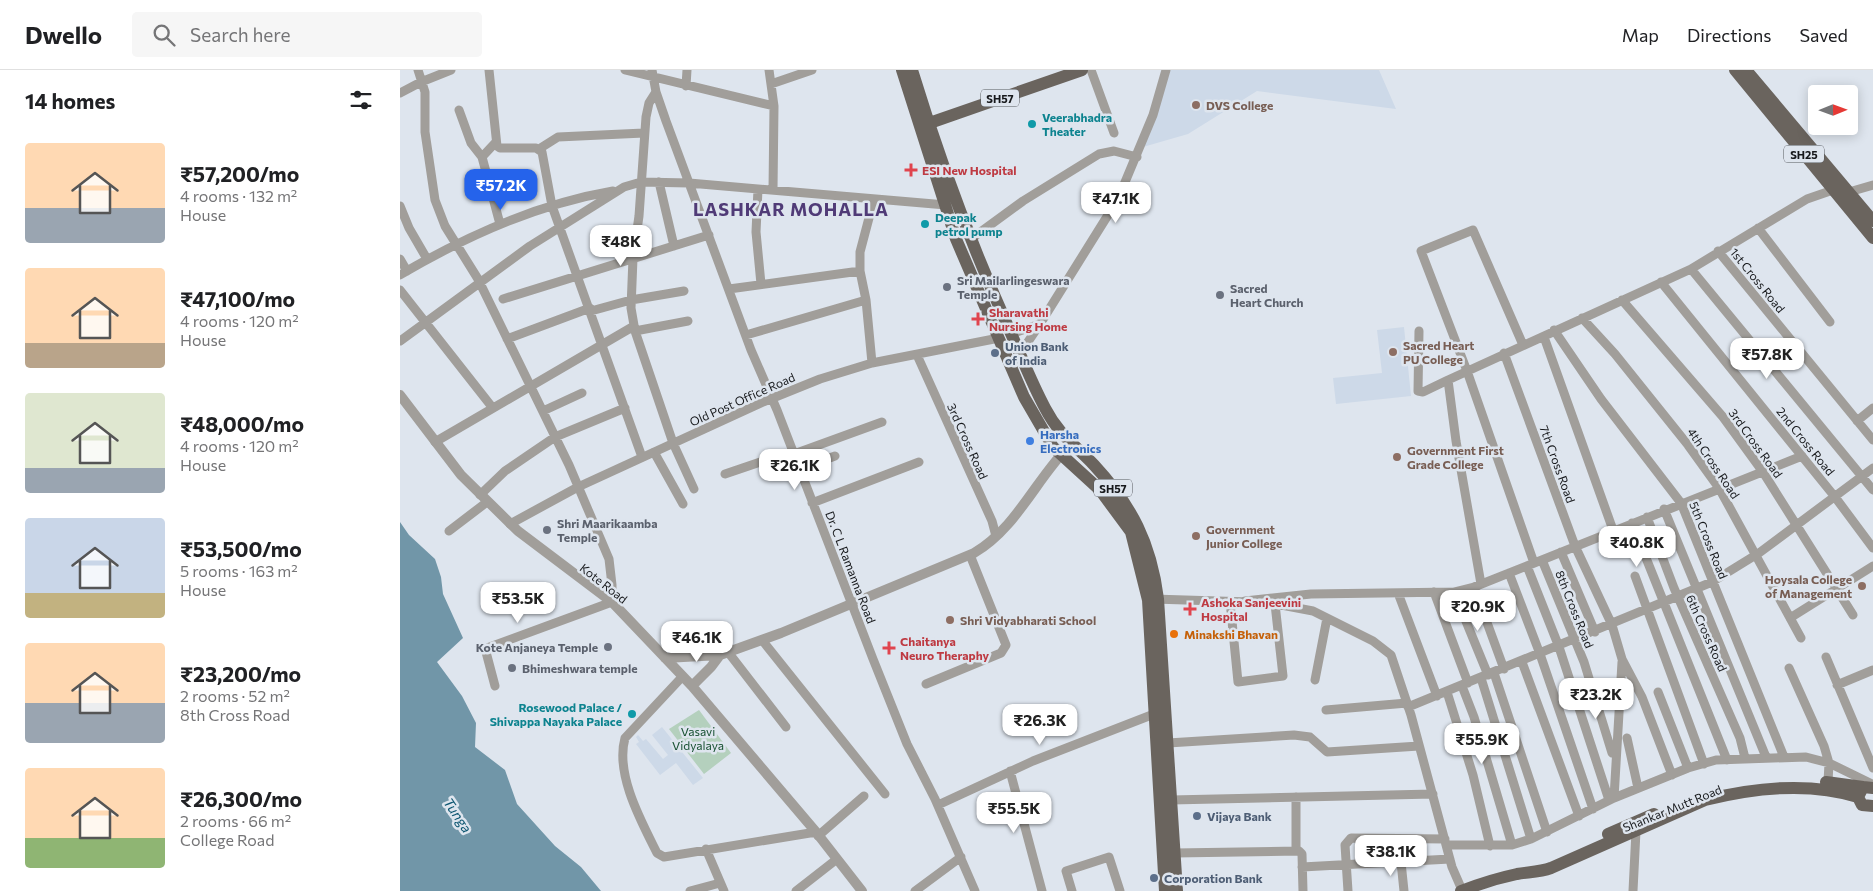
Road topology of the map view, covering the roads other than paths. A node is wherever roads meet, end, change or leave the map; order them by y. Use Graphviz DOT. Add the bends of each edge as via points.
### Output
graph roads {
  1 [pos="418,70"];
  2 [pos="452,70"];
  3 [pos="489,70"];
  4 [pos="625,70"];
  5 [pos="687,70"];
  6 [pos="770,70"];
  7 [pos="812,70"];
  8 [pos="902,70"];
  9 [pos="912,70"];
  10 [pos="1082,70"];
  11 [pos="1092,70"];
  12 [pos="1166,70"];
  13 [pos="1735,70"];
  14 [pos="1746,70"];
  15 [pos="653,74"];
  16 [pos="421,82"];
  17 [pos="772,84"];
  18 [pos="686,86"];
  19 [pos="656,92"];
  20 [pos="400,93"];
  21 [pos="774,106"];
  22 [pos="459,110"];
  23 [pos="923,125"];
  24 [pos="644,133"];
  25 [pos="1114,133"];
  26 [pos="496,142"];
  27 [pos="539,149"];
  28 [pos="482,157"];
  29 [pos="1137,157"];
  30 [pos="641,182"];
  31 [pos="659,182"];
  32 [pos="689,183"];
  33 [pos="1873,185"];
  34 [pos="758,189"];
  35 [pos="619,190"];
  36 [pos="774,190"];
  37 [pos="1833,190"];
  38 [pos="1849,192"];
  39 [pos="874,199"];
  40 [pos="946,205"];
  41 [pos="400,206"];
  42 [pos="552,206"];
  43 [pos="1873,221"];
  44 [pos="500,224"];
  45 [pos="560,226"];
  46 [pos="1758,228"];
  47 [pos="708,235"];
  48 [pos="971,238"];
  49 [pos="1873,238"];
  50 [pos="457,244"];
  51 [pos="674,246"];
  52 [pos="1718,251"];
  53 [pos="633,258"];
  54 [pos="400,259"];
  55 [pos="427,259"];
  56 [pos="1691,269"];
  57 [pos="860,271"];
  58 [pos="403,273"];
  59 [pos="577,274"];
  60 [pos="480,282"];
  61 [pos="1661,282"];
  62 [pos="761,284"];
  63 [pos="729,289"];
  64 [pos="400,290"];
  65 [pos="684,291"];
  66 [pos="503,299"];
  67 [pos="631,300"];
  68 [pos="866,300"];
  69 [pos="1622,300"];
  70 [pos="590,310"];
  71 [pos="1582,318"];
  72 [pos="688,321"];
  73 [pos="426,322"];
  74 [pos="1830,322"];
  75 [pos="1040,324"];
  76 [pos="634,329"];
  77 [pos="1554,330"];
  78 [pos="1419,331"];
  79 [pos="746,335"];
  80 [pos="1005,336"];
  81 [pos="1544,337"];
  82 [pos="507,339"];
  83 [pos="400,341"];
  84 [pos="602,343"];
  85 [pos="1523,345"];
  86 [pos="1504,353"];
  87 [pos="917,355"];
  88 [pos="1019,355"];
  89 [pos="872,364"];
  90 [pos="1467,371"];
  91 [pos="1448,380"];
  92 [pos="530,385"];
  93 [pos="582,393"];
  94 [pos="400,395"];
  95 [pos="772,398"];
  96 [pos="492,407"];
  97 [pos="625,408"];
  98 [pos="1873,408"];
  99 [pos="543,411"];
  100 [pos="1857,421"];
  101 [pos="882,422"];
  102 [pos="555,437"];
  103 [pos="1873,440"];
  104 [pos="435,442"];
  105 [pos="673,443"];
  106 [pos="1071,444"];
  107 [pos="654,452"];
  108 [pos="794,453"];
  109 [pos="1061,454"];
  110 [pos="835,456"];
  111 [pos="1802,456"];
  112 [pos="642,457"];
  113 [pos="919,462"];
  114 [pos="800,468"];
  115 [pos="1873,468"];
  116 [pos="1763,472"];
  117 [pos="725,474"];
  118 [pos="1862,476"];
  119 [pos="578,487"];
  120 [pos="1718,488"];
  121 [pos="694,489"];
  122 [pos="1873,490"];
  123 [pos="1835,497"];
  124 [pos="484,498"];
  125 [pos="812,503"];
  126 [pos="1681,503"];
  127 [pos="683,504"];
  128 [pos="1664,509"];
  129 [pos="1647,516"];
  130 [pos="1632,523"];
  131 [pos="510,524"];
  132 [pos="1798,524"];
  133 [pos="1613,530"];
  134 [pos="449,531"];
  135 [pos="996,536"];
  136 [pos="1575,546"];
  137 [pos="1873,548"];
  138 [pos="1561,552"];
  139 [pos="970,555"];
  140 [pos="1755,556"];
  141 [pos="1534,563"];
  142 [pos="1873,566"];
  143 [pos="1509,573"];
  144 [pos="1635,576"];
  145 [pos="1712,582"];
  146 [pos="1478,585"];
  147 [pos="1838,587"];
  148 [pos="1697,589"];
  149 [pos="1434,592"];
  150 [pos="1454,592"];
  151 [pos="1398,593"];
  152 [pos="1678,598"];
  153 [pos="1153,599"];
  154 [pos="1230,601"];
  155 [pos="1245,601"];
  156 [pos="612,602"];
  157 [pos="852,603"];
  158 [pos="1275,604"];
  159 [pos="1664,604"];
  160 [pos="1647,611"];
  161 [pos="1853,615"];
  162 [pos="1327,618"];
  163 [pos="1790,618"];
  164 [pos="1612,626"];
  165 [pos="1595,632"];
  166 [pos="1801,638"];
  167 [pos="762,640"];
  168 [pos="1575,640"];
  169 [pos="1560,646"];
  170 [pos="724,653"];
  171 [pos="1540,654"];
  172 [pos="1826,656"];
  173 [pos="665,658"];
  174 [pos="1622,659"];
  175 [pos="1522,662"];
  176 [pos="1789,668"];
  177 [pos="1504,669"];
  178 [pos="1873,670"];
  179 [pos="1488,675"];
  180 [pos="682,678"];
  181 [pos="1315,680"];
  182 [pos="926,684"];
  183 [pos="1465,685"];
  184 [pos="1837,685"];
  185 [pos="495,686"];
  186 [pos="692,686"];
  187 [pos="1447,692"];
  188 [pos="1658,692"];
  189 [pos="1437,696"];
  190 [pos="1408,705"];
  191 [pos="1326,710"];
  192 [pos="1154,714"];
  193 [pos="786,727"];
  194 [pos="1627,738"];
  195 [pos="1168,743"];
  196 [pos="1419,746"];
  197 [pos="1869,748"];
  198 [pos="1612,753"];
  199 [pos="1766,757"];
  200 [pos="1784,757"];
  201 [pos="1745,758"];
  202 [pos="1728,760"];
  203 [pos="1829,763"];
  204 [pos="1704,764"];
  205 [pos="1688,768"];
  206 [pos="1873,768"];
  207 [pos="1010,772"];
  208 [pos="1672,775"];
  209 [pos="1828,782"];
  210 [pos="1638,788"];
  211 [pos="1868,788"];
  212 [pos="1726,790"];
  213 [pos="885,794"];
  214 [pos="1432,794"];
  215 [pos="864,796"];
  216 [pos="1296,797"];
  217 [pos="1612,799"];
  218 [pos="1171,800"];
  219 [pos="938,804"];
  220 [pos="1872,805"];
  221 [pos="1593,809"];
  222 [pos="1579,816"];
  223 [pos="1636,831"];
  224 [pos="1547,832"];
  225 [pos="817,834"];
  226 [pos="1531,839"];
  227 [pos="1445,842"];
  228 [pos="1512,845"];
  229 [pos="1490,846"];
  230 [pos="706,849"];
  231 [pos="1296,851"];
  232 [pos="1175,853"];
  233 [pos="961,857"];
  234 [pos="837,859"];
  235 [pos="1450,859"];
  236 [pos="1401,862"];
  237 [pos="1347,865"];
  238 [pos="1302,868"];
  239 [pos="1519,874"];
  240 [pos="722,887"];
  241 [pos="690,891"];
  242 [pos="796,891"];
  243 [pos="862,891"];
  244 [pos="915,891"];
  245 [pos="975,891"];
  246 [pos="1042,891"];
  247 [pos="1072,891"];
  248 [pos="1120,891"];
  249 [pos="1166,891"];
  250 [pos="1177,891"];
  251 [pos="1303,891"];
  252 [pos="1348,891"];
  253 [pos="1404,891"];
  254 [pos="1462,891"];
  255 [pos="1633,891"];
  1 -- 16 [label="street"];
  2 -- 16 [label="street"];
  3 -- 26 [label="street"];
  4 -- 15 [label="street"];
  5 -- 18 [label="street"];
  6 -- 17 [label="street"];
  7 -- 17 [label="street"];
  8 -- 23 [label="main road"];
  9 -- 23 [label="main road"];
  10 -- 23 [label="main road, SH57"];
  11 -- 25 [label="street"];
  12 -- 29 [label="street"];
  13 -- 37 [label="main road, SH25"];
  14 -- 38 [label="main road, SH25"];
  15 -- 18 [label="street"];
  15 -- 19 [label="street, Dr. C L Ramanna Road"];
  16 -- 20 [label="street"];
  16 -- 50 [label="street" via="425,92 425,132 435,200 445,226"];
  17 -- 21 [label="street"];
  18 -- 21 [label="street"];
  19 -- 24 [label="street" via="649,103"];
  19 -- 32 [label="street, Dr. C L Ramanna Road"];
  21 -- 36 [label="street"];
  22 -- 28 [label="street" via="471,143"];
  23 -- 40 [label="main road, SH57"];
  23 -- 48 [label="main road, SH57"];
  24 -- 27 [label="street" via="558,137"];
  24 -- 30 [label="street"];
  26 -- 27 [label="street" via="500,148"];
  26 -- 28 [label="street"];
  27 -- 42 [label="street"];
  28 -- 44 [label="street"];
  29 -- 48 [label="street" via="1114,150 1099,154"];
  29 -- 75 [label="street" via="1118,199"];
  30 -- 31 [label="street"];
  30 -- 35 [label="street"];
  30 -- 53 [label="street"];
  31 -- 32 [label="street"];
  31 -- 51 [label="street"];
  32 -- 34 [label="street"];
  32 -- 47 [label="street, Dr. C L Ramanna Road"];
  33 -- 38 [label="street"];
  34 -- 36 [label="street"];
  34 -- 62 [label="street" via="756,232"];
  35 -- 42 [label="street"];
  35 -- 45 [label="street"];
  36 -- 39 [label="street"];
  37 -- 38 [label="street"];
  37 -- 46 [label="street" via="1808,199"];
  37 -- 49 [label="main road, SH25"];
  38 -- 43 [label="main road, SH25"];
  39 -- 40 [label="street"];
  39 -- 57 [label="street" via="860,252"];
  40 -- 80 [label="main road, SH57" via="956,239"];
  41 -- 55 [label="street"];
  42 -- 44 [label="street"];
  42 -- 45 [label="street"];
  44 -- 50 [label="street"];
  45 -- 59 [label="street"];
  45 -- 60 [label="street"];
  46 -- 52 [label="street"];
  46 -- 74 [label="street"];
  47 -- 51 [label="street"];
  47 -- 63 [label="street, Dr. C L Ramanna Road"];
  48 -- 80 [label="main road, SH57"];
  50 -- 55 [label="street"];
  50 -- 60 [label="street"];
  51 -- 53 [label="street"];
  52 -- 56 [label="street"];
  52 -- 100 [label="street, 1st Cross Road"];
  53 -- 59 [label="street"];
  53 -- 67 [label="street"];
  54 -- 58 [label="street"];
  55 -- 58 [label="street"];
  56 -- 61 [label="street"];
  56 -- 118 [label="street"];
  57 -- 62 [label="street"];
  57 -- 68 [label="street"];
  59 -- 66 [label="street"];
  59 -- 70 [label="street"];
  60 -- 73 [label="street"];
  60 -- 82 [label="street"];
  61 -- 69 [label="street"];
  61 -- 111 [label="street, 2nd Cross Road"];
  62 -- 63 [label="street"];
  63 -- 79 [label="street, Dr. C L Ramanna Road"];
  64 -- 73 [label="street"];
  65 -- 67 [label="street"];
  67 -- 70 [label="street"];
  67 -- 76 [label="street"];
  68 -- 79 [label="street"];
  68 -- 89 [label="street"];
  69 -- 71 [label="street"];
  69 -- 116 [label="street, 3rd Cross Road" via="1723,418"];
  70 -- 82 [label="street"];
  70 -- 84 [label="street"];
  71 -- 77 [label="street"];
  71 -- 120 [label="street, 4th Cross Road" via="1666,417"];
  72 -- 76 [label="street"];
  73 -- 83 [label="street"];
  73 -- 96 [label="street"];
  75 -- 80 [label="street, Old Post Office Road"];
  75 -- 88 [label="street"];
  76 -- 84 [label="street"];
  76 -- 105 [label="street"];
  77 -- 81 [label="street"];
  77 -- 126 [label="street, 5th Cross Road" via="1601,399"];
  78 -- 91 [label="street" via="1418,391 1423,392"];
  79 -- 95 [label="street, Dr. C L Ramanna Road"];
  80 -- 87 [label="street, Old Post Office Road"];
  80 -- 88 [label="main road, SH57"];
  80 -- 109 [label="main road, SH57" via="1026,402 1053,447"];
  81 -- 85 [label="street"];
  81 -- 133 [label="street"];
  82 -- 92 [label="street"];
  84 -- 92 [label="street"];
  84 -- 97 [label="street"];
  85 -- 86 [label="street"];
  85 -- 90 [label="street, 8th Cross Road" via="1473,230 1421,251"];
  86 -- 90 [label="street"];
  86 -- 136 [label="street, 7th Cross Road"];
  87 -- 89 [label="street, Old Post Office Road"];
  87 -- 135 [label="street, 3rd Cross Road"];
  88 -- 106 [label="main road, SH57" via="1045,410"];
  89 -- 95 [label="street, Old Post Office Road" via="820,379"];
  90 -- 91 [label="street"];
  90 -- 141 [label="street, 8th Cross Road"];
  91 -- 146 [label="street"];
  92 -- 96 [label="street"];
  92 -- 99 [label="street"];
  93 -- 99 [label="street"];
  94 -- 104 [label="street, Kote Road"];
  95 -- 105 [label="street, Old Post Office Road"];
  95 -- 108 [label="street, Dr. C L Ramanna Road"];
  96 -- 104 [label="street"];
  97 -- 102 [label="street"];
  97 -- 112 [label="street"];
  98 -- 100 [label="street"];
  99 -- 102 [label="street"];
  100 -- 103 [label="street, 1st Cross Road"];
  101 -- 108 [label="street"];
  102 -- 119 [label="street"];
  102 -- 124 [label="street" via="505,471"];
  104 -- 124 [label="street, Kote Road" via="460,475"];
  105 -- 107 [label="street, Old Post Office Road"];
  105 -- 121 [label="street"];
  106 -- 109 [label="street"];
  106 -- 153 [label="main road, SH57" via="1121,497 1140,527 1156,581"];
  107 -- 112 [label="street, Old Post Office Road"];
  107 -- 127 [label="street"];
  108 -- 114 [label="street, Dr. C L Ramanna Road"];
  108 -- 117 [label="street"];
  109 -- 135 [label="street"];
  109 -- 153 [label="main road, SH57" via="1100,490 1131,532"];
  110 -- 114 [label="street"];
  111 -- 116 [label="street"];
  111 -- 123 [label="street, 2nd Cross Road"];
  112 -- 119 [label="street, Old Post Office Road"];
  113 -- 125 [label="street"];
  114 -- 125 [label="street, Dr. C L Ramanna Road"];
  115 -- 118 [label="street"];
  116 -- 120 [label="street"];
  116 -- 132 [label="street, 3rd Cross Road"];
  118 -- 122 [label="street"];
  118 -- 123 [label="street"];
  119 -- 131 [label="street, Old Post Office Road"];
  119 -- 156 [label="street" via="609,559"];
  120 -- 126 [label="street"];
  120 -- 140 [label="street, 4th Cross Road"];
  123 -- 132 [label="street"];
  123 -- 137 [label="street, 2nd Cross Road"];
  124 -- 131 [label="street, Kote Road"];
  124 -- 134 [label="street"];
  125 -- 157 [label="street, Dr. C L Ramanna Road"];
  126 -- 128 [label="street"];
  126 -- 145 [label="street, 5th Cross Road"];
  128 -- 129 [label="street"];
  128 -- 148 [label="street"];
  129 -- 130 [label="street"];
  129 -- 152 [label="street, 6th Cross Road"];
  130 -- 133 [label="street"];
  130 -- 159 [label="street"];
  131 -- 156 [label="street, Kote Road"];
  132 -- 140 [label="street"];
  132 -- 147 [label="street, 3rd Cross Road"];
  133 -- 136 [label="street"];
  135 -- 139 [label="street" via="988,545"];
  136 -- 138 [label="street"];
  136 -- 164 [label="street, 7th Cross Road"];
  138 -- 141 [label="street"];
  138 -- 165 [label="street"];
  139 -- 157 [label="street"];
  139 -- 182 [label="street" via="1005,648 1001,653"];
  140 -- 145 [label="street"];
  140 -- 163 [label="street, 4th Cross Road"];
  141 -- 143 [label="street"];
  141 -- 168 [label="street, 8th Cross Road"];
  141 -- 169 [label="street"];
  142 -- 147 [label="street"];
  143 -- 146 [label="street"];
  143 -- 171 [label="street"];
  144 -- 160 [label="street"];
  145 -- 148 [label="street"];
  145 -- 200 [label="street, 5th Cross Road"];
  146 -- 150 [label="street"];
  146 -- 177 [label="street"];
  147 -- 161 [label="street, 3rd Cross Road"];
  147 -- 163 [label="street"];
  148 -- 152 [label="street"];
  148 -- 199 [label="street"];
  149 -- 150 [label="street"];
  149 -- 151 [label="street"];
  149 -- 183 [label="street"];
  150 -- 179 [label="street"];
  151 -- 155 [label="street" via="1311,594"];
  151 -- 189 [label="street"];
  152 -- 159 [label="street"];
  152 -- 201 [label="street, 6th Cross Road" via="1740,738"];
  153 -- 154 [label="street"];
  153 -- 192 [label="main road, SH57"];
  153 -- 195 [label="main road, SH57"];
  154 -- 155 [label="street"];
  154 -- 158 [label="street" via="1238,682 1283,676"];
  155 -- 158 [label="street"];
  156 -- 173 [label="street, Kote Road"];
  156 -- 185 [label="street" via="489,646 486,652"];
  157 -- 167 [label="street"];
  157 -- 219 [label="street, Dr. C L Ramanna Road" via="908,744"];
  158 -- 162 [label="street"];
  159 -- 160 [label="street"];
  159 -- 202 [label="street"];
  160 -- 164 [label="street"];
  160 -- 204 [label="street"];
  162 -- 181 [label="street"];
  162 -- 190 [label="street" via="1373,640 1391,655"];
  163 -- 166 [label="street, 4th Cross Road"];
  164 -- 165 [label="street"];
  164 -- 174 [label="street, 7th Cross Road"];
  165 -- 168 [label="street"];
  167 -- 170 [label="street"];
  167 -- 213 [label="street"];
  168 -- 169 [label="street"];
  168 -- 198 [label="street, 8th Cross Road"];
  169 -- 171 [label="street"];
  169 -- 217 [label="street"];
  170 -- 173 [label="street"];
  170 -- 186 [label="street"];
  170 -- 193 [label="street"];
  171 -- 175 [label="street"];
  171 -- 221 [label="street"];
  172 -- 184 [label="street"];
  173 -- 180 [label="street, Kote Road"];
  174 -- 208 [label="street, 7th Cross Road" via="1642,697"];
  174 -- 217 [label="street"];
  175 -- 177 [label="street"];
  175 -- 222 [label="street"];
  176 -- 203 [label="street"];
  177 -- 179 [label="street"];
  178 -- 184 [label="street"];
  179 -- 183 [label="street"];
  179 -- 224 [label="street"];
  179 -- 226 [label="street"];
  180 -- 186 [label="street, Kote Road"];
  180 -- 230 [label="street" via="625,738 622,749 632,802 657,853 664,857"];
  183 -- 187 [label="street"];
  183 -- 228 [label="street"];
  184 -- 197 [label="street"];
  186 -- 225 [label="street, Kote Road"];
  187 -- 189 [label="street"];
  187 -- 229 [label="street" via="1473,775"];
  188 -- 205 [label="street"];
  189 -- 190 [label="street"];
  190 -- 191 [label="street"];
  190 -- 196 [label="street"];
  192 -- 207 [label="street"];
  192 -- 249 [label="main road, SH57"];
  194 -- 210 [label="street"];
  195 -- 196 [label="street" via="1294,735 1310,737 1327,752"];
  195 -- 218 [label="main road, SH57"];
  196 -- 214 [label="street"];
  197 -- 206 [label="street"];
  199 -- 200 [label="street"];
  199 -- 201 [label="street"];
  200 -- 203 [label="street" via="1806,757"];
  201 -- 202 [label="street"];
  202 -- 204 [label="street"];
  203 -- 209 [label="street"];
  203 -- 211 [label="street"];
  204 -- 205 [label="street"];
  205 -- 208 [label="street"];
  207 -- 219 [label="street"];
  207 -- 246 [label="street"];
  208 -- 210 [label="street"];
  209 -- 211 [label="main road, Shankar Mutt Road"];
  209 -- 212 [label="main road, Shankar Mutt Road" via="1754,783"];
  210 -- 217 [label="street"];
  211 -- 212 [label="main road, Shankar Mutt Road" via="1838,792"];
  211 -- 220 [label="main road, Shankar Mutt Road" via="1862,805"];
  212 -- 223 [label="main road, Shankar Mutt Road"];
  212 -- 239 [label="main road, Shankar Mutt Road" via="1683,801"];
  214 -- 216 [label="street"];
  214 -- 227 [label="street"];
  215 -- 225 [label="street"];
  216 -- 218 [label="street"];
  216 -- 231 [label="street"];
  217 -- 221 [label="street"];
  218 -- 232 [label="main road, SH57"];
  219 -- 233 [label="street, Dr. C L Ramanna Road"];
  221 -- 222 [label="street"];
  222 -- 224 [label="street"];
  223 -- 239 [label="main road, Shankar Mutt Road" via="1552,868"];
  223 -- 255 [label="street"];
  224 -- 226 [label="street"];
  225 -- 230 [label="street"];
  225 -- 234 [label="street, Kote Road"];
  226 -- 228 [label="street"];
  227 -- 229 [label="street"];
  227 -- 235 [label="street"];
  227 -- 237 [label="street" via="1351,838 1345,845"];
  228 -- 229 [label="street"];
  230 -- 240 [label="street"];
  231 -- 232 [label="street"];
  231 -- 238 [label="street" via="1302,854"];
  232 -- 250 [label="main road, SH57"];
  233 -- 244 [label="street"];
  233 -- 245 [label="street, Dr. C L Ramanna Road"];
  234 -- 242 [label="street"];
  234 -- 243 [label="street, Kote Road"];
  235 -- 236 [label="street"];
  235 -- 254 [label="street"];
  236 -- 237 [label="street"];
  236 -- 253 [label="street"];
  237 -- 238 [label="street"];
  237 -- 252 [label="street"];
  238 -- 251 [label="street"];
  239 -- 254 [label="main road, Shankar Mutt Road"];
  240 -- 241 [label="street"];
  247 -- 248 [label="street" via="1066,871 1109,857"];
}
